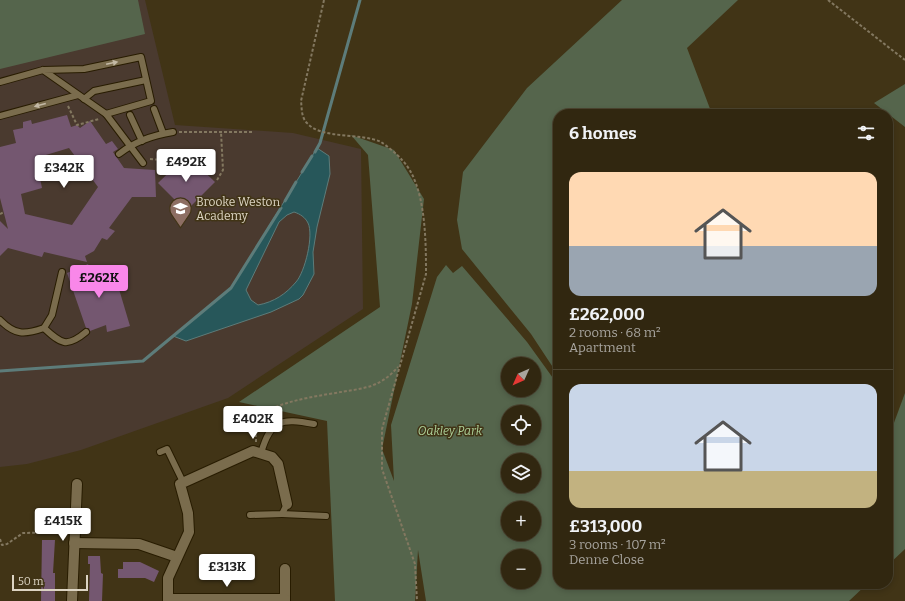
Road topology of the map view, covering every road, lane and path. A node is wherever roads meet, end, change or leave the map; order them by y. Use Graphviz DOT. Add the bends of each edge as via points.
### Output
graph roads {
  1 [pos="324,0"];
  2 [pos="828,0"];
  3 [pos="905,60"];
  4 [pos="43,70"];
  5 [pos="146,80"];
  6 [pos="0,82"];
  7 [pos="81,97"];
  8 [pos="64,99"];
  9 [pos="154,109"];
  10 [pos="107,115"];
  11 [pos="0,116"];
  12 [pos="130,116"];
  13 [pos="174,132"];
  14 [pos="221,132"];
  15 [pos="252,132"];
  16 [pos="163,133"];
  17 [pos="142,141"];
  18 [pos="130,146"];
  19 [pos="119,154"];
  20 [pos="141,161"];
  21 [pos="163,177"];
  22 [pos="217,180"];
  23 [pos="4,212"];
  24 [pos="0,214"];
  25 [pos="62,272"];
  26 [pos="0,320"];
  27 [pos="44,328"];
  28 [pos="86,332"];
  29 [pos="399,366"];
  30 [pos="314,424"];
  31 [pos="160,452"];
  32 [pos="257,452"];
  33 [pos="182,483"];
  34 [pos="77,484"];
  35 [pos="287,504"];
  36 [pos="282,514"];
  37 [pos="250,515"];
  38 [pos="326,516"];
  39 [pos="75,532"];
  40 [pos="0,539"];
  41 [pos="74,543"];
  42 [pos="177,557"];
  43 [pos="285,569"];
  44 [pos="168,600"];
  45 [pos="285,600"];
  46 [pos="72,601"];
  47 [pos="417,601"];
  1 -- 29 [label="path" via="301,101 302,115 308,124 323,132 380,142 402,160 411,172 421,202 426,274"];
  2 -- 3 [label="path"];
  4 -- 5 [label="lane, one-way" via="84,69 141,57"];
  4 -- 6 [label="lane"];
  4 -- 7 [label="lane"];
  5 -- 7 [label="lane" via="94,90"];
  5 -- 10 [label="lane" via="151,101"];
  7 -- 8 [label="lane"];
  7 -- 10 [label="lane"];
  8 -- 10 [label="path" via="78,125"];
  8 -- 11 [label="lane, one-way"];
  9 -- 16 [label="lane"];
  10 -- 18 [label="lane"];
  12 -- 17 [label="lane"];
  13 -- 14 [label="path"];
  13 -- 16 [label="lane"];
  14 -- 15 [label="path"];
  14 -- 22 [label="path" via="223,170"];
  16 -- 17 [label="lane"];
  17 -- 18 [label="lane"];
  18 -- 19 [label="lane"];
  18 -- 20 [label="lane"];
  20 -- 21 [label="path" via="163,160"];
  23 -- 24 [label="path"];
  25 -- 27 [label="lane" via="52,315"];
  26 -- 27 [label="lane" via="10,329 27,334"];
  27 -- 28 [label="lane" via="57,341 64,342 74,342"];
  29 -- 32 [label="path" via="388,378 370,386 296,400 264,414 256,423"];
  29 -- 47 [label="path" via="382,429 382,469 415,564"];
  30 -- 32 [label="lane" via="293,420 273,427"];
  31 -- 33 [label="lane" via="167,450"];
  32 -- 33 [label="street"];
  32 -- 35 [label="street" via="272,457 278,464"];
  33 -- 42 [label="street" via="189,532"];
  34 -- 39 [label="street"];
  35 -- 36 [label="lane"];
  36 -- 37 [label="lane"];
  36 -- 38 [label="lane"];
  39 -- 40 [label="path" via="23,533 2,545"];
  39 -- 41 [label="street"];
  41 -- 42 [label="street" via="139,544"];
  41 -- 46 [label="street"];
  42 -- 44 [label="street" via="168,578"];
  43 -- 45 [label="street"];
  44 -- 45 [label="street"];
}
